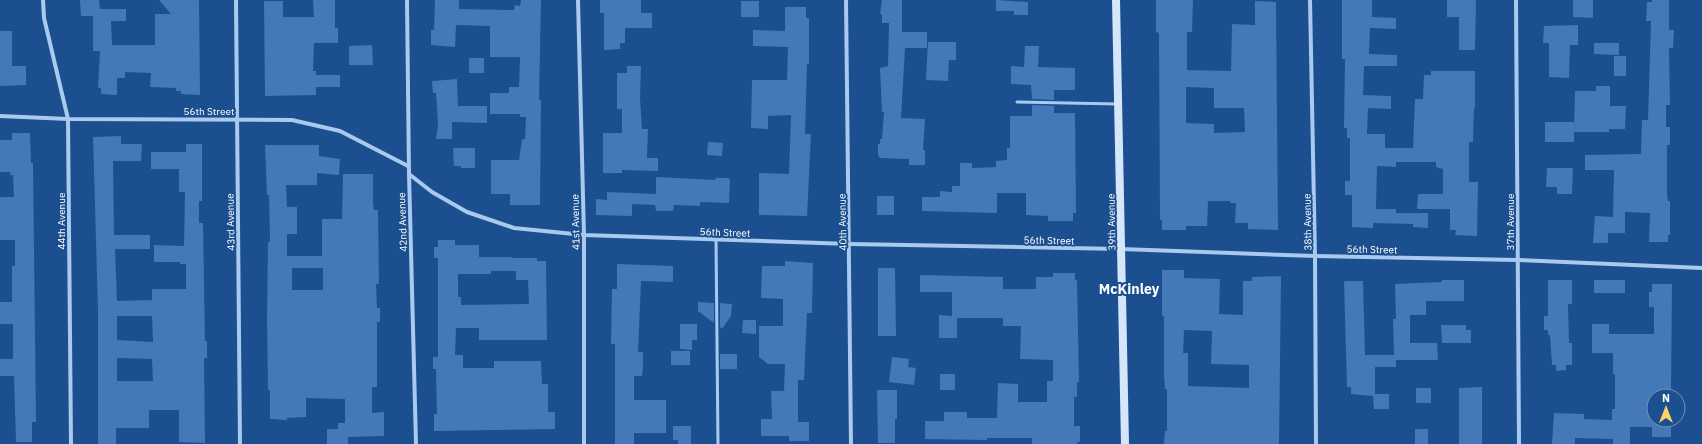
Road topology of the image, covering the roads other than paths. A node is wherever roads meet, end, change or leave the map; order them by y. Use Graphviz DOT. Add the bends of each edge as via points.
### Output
graph roads {
  1 [pos="43,0"];
  2 [pos="236,0"];
  3 [pos="407,0"];
  4 [pos="578,0"];
  5 [pos="846,0"];
  6 [pos="1116,0"];
  7 [pos="1310,0"];
  8 [pos="1516,0"];
  9 [pos="1017,102"];
  10 [pos="1118,104"];
  11 [pos="0,116"];
  12 [pos="237,118"];
  13 [pos="68,119"];
  14 [pos="408,166"];
  15 [pos="409,174"];
  16 [pos="584,235"];
  17 [pos="716,239"];
  18 [pos="850,244"];
  19 [pos="1121,249"];
  20 [pos="1315,256"];
  21 [pos="1518,260"];
  22 [pos="1702,268"];
  23 [pos="71,444"];
  24 [pos="240,444"];
  25 [pos="416,444"];
  26 [pos="584,444"];
  27 [pos="718,444"];
  28 [pos="851,444"];
  29 [pos="1125,444"];
  30 [pos="1316,444"];
  31 [pos="1519,444"];
  1 -- 13 [label="street, 44th Avenue" via="44,18"];
  2 -- 12 [label="street, 43rd Avenue"];
  3 -- 14 [label="street, 42nd Avenue"];
  4 -- 16 [label="street, 41st Avenue"];
  5 -- 18 [label="street, 40th Avenue"];
  6 -- 10 [label="main road, 39th Avenue"];
  7 -- 20 [label="street, 38th Avenue"];
  8 -- 21 [label="street, 37th Avenue"];
  9 -- 10 [label="lane"];
  10 -- 19 [label="main road, 39th Avenue"];
  11 -- 13 [label="street, 56th Street"];
  12 -- 13 [label="street, 56th Street"];
  12 -- 14 [label="street, 56th Street" via="292,120 340,131"];
  12 -- 24 [label="street, 43rd Avenue"];
  13 -- 23 [label="street, 44th Avenue"];
  14 -- 15 [label="street, 42nd Avenue"];
  15 -- 16 [label="street, 56th Street" via="432,192 468,212 514,228"];
  15 -- 25 [label="street, 42nd Avenue"];
  16 -- 17 [label="street, 56th Street"];
  16 -- 26 [label="street, 41st Avenue"];
  17 -- 18 [label="street, 56th Street"];
  17 -- 27 [label="lane"];
  18 -- 19 [label="street, 56th Street"];
  18 -- 28 [label="street, 40th Avenue"];
  19 -- 20 [label="street, 56th Street"];
  19 -- 29 [label="main road, 39th Avenue"];
  20 -- 21 [label="street, 56th Street"];
  20 -- 30 [label="street, 38th Avenue"];
  21 -- 22 [label="street, 56th Street"];
  21 -- 31 [label="street, 37th Avenue"];
}
